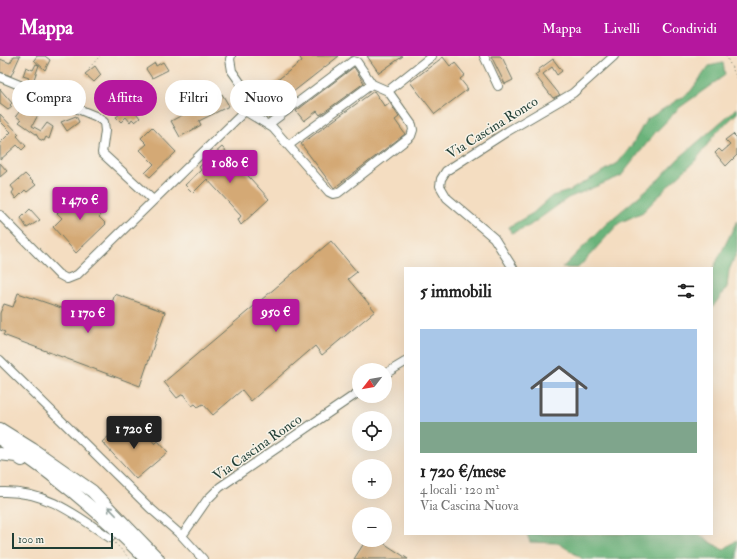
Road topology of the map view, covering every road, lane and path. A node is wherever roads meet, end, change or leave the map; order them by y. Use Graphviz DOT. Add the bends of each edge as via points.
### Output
graph roads {
  1 [pos="100,56"];
  2 [pos="232,56"];
  3 [pos="432,56"];
  4 [pos="484,56"];
  5 [pos="614,56"];
  6 [pos="726,56"];
  7 [pos="89,68"];
  8 [pos="0,77"];
  9 [pos="737,78"];
  10 [pos="238,80"];
  11 [pos="372,84"];
  12 [pos="498,86"];
  13 [pos="388,91"];
  14 [pos="239,116"];
  15 [pos="254,116"];
  16 [pos="269,124"];
  17 [pos="289,145"];
  18 [pos="153,200"];
  19 [pos="1,219"];
  20 [pos="512,267"];
  21 [pos="0,360"];
  22 [pos="404,363"];
  23 [pos="392,370"];
  24 [pos="352,397"];
  25 [pos="0,428"];
  26 [pos="0,439"];
  27 [pos="0,454"];
  28 [pos="0,492"];
  29 [pos="104,518"];
  30 [pos="182,536"];
  31 [pos="110,538"];
  32 [pos="130,559"];
  33 [pos="146,559"];
  34 [pos="158,559"];
  35 [pos="203,559"];
  1 -- 7 [label="path"];
  2 -- 10 [label="street" via="232,72"];
  3 -- 13 [label="street"];
  4 -- 12 [label="street"];
  5 -- 20 [label="street, Via Cascina Ronco" via="573,93 446,171 441,179 440,186 447,198 494,238"];
  6 -- 9 [label="path"];
  8 -- 18 [label="street" via="104,122 102,153"];
  11 -- 13 [label="street"];
  11 -- 16 [label="street" via="357,62 353,61"];
  11 -- 17 [label="street"];
  13 -- 17 [label="street" via="414,130 411,136 338,193 329,192"];
  14 -- 18 [label="street"];
  15 -- 16 [label="street"];
  16 -- 17 [label="street"];
  18 -- 19 [label="street" via="77,275 67,278 58,274"];
  21 -- 30 [label="street" via="150,508"];
  22 -- 23 [label="street"];
  24 -- 30 [label="street, Via Cascina Ronco" via="220,487 207,500"];
  34 -- 25 [label="highway, one-way" via="92,491"];
  26 -- 29 [label="highway" via="62,482"];
  27 -- 29 [label="highway" via="16,456"];
  28 -- 31 [label="street" via="43,497 70,510"];
  29 -- 33 [label="highway"];
  30 -- 35 [label="street"];
  31 -- 32 [label="path"];
}
